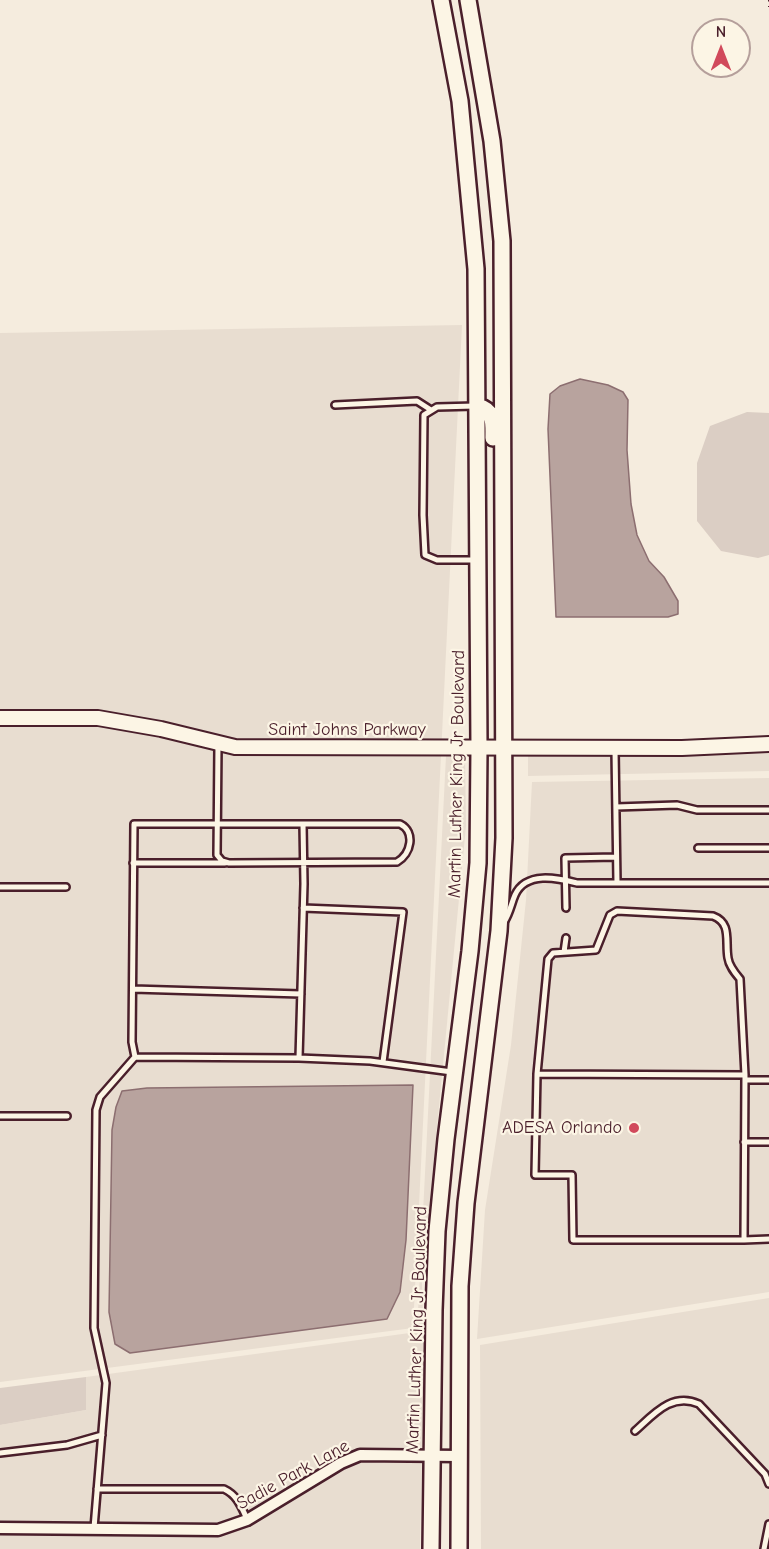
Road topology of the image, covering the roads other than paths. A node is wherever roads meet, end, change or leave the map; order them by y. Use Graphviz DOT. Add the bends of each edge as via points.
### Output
graph roads {
  1 [pos="441,0"];
  2 [pos="468,0"];
  3 [pos="335,405"];
  4 [pos="477,406"];
  5 [pos="431,411"];
  6 [pos="504,520"];
  7 [pos="478,560"];
  8 [pos="0,718"];
  9 [pos="218,743"];
  10 [pos="769,744"];
  11 [pos="479,748"];
  12 [pos="504,748"];
  13 [pos="615,748"];
  14 [pos="616,807"];
  15 [pos="769,810"];
  16 [pos="217,824"];
  17 [pos="303,824"];
  18 [pos="698,848"];
  19 [pos="769,848"];
  20 [pos="616,857"];
  21 [pos="304,862"];
  22 [pos="134,863"];
  23 [pos="229,863"];
  24 [pos="565,880"];
  25 [pos="617,883"];
  26 [pos="769,883"];
  27 [pos="66,886"];
  28 [pos="0,887"];
  29 [pos="303,908"];
  30 [pos="566,908"];
  31 [pos="499,931"];
  32 [pos="566,938"];
  33 [pos="564,952"];
  34 [pos="133,989"];
  35 [pos="301,994"];
  36 [pos="485,1043"];
  37 [pos="135,1057"];
  38 [pos="299,1058"];
  39 [pos="383,1062"];
  40 [pos="456,1066"];
  41 [pos="537,1074"];
  42 [pos="745,1077"];
  43 [pos="769,1080"];
  44 [pos="0,1116"];
  45 [pos="67,1116"];
  46 [pos="744,1142"];
  47 [pos="769,1142"];
  48 [pos="744,1239"];
  49 [pos="769,1239"];
  50 [pos="635,1431"];
  51 [pos="102,1435"];
  52 [pos="0,1453"];
  53 [pos="459,1456"];
  54 [pos="433,1457"];
  55 [pos="769,1484"];
  56 [pos="97,1489"];
  57 [pos="247,1520"];
  58 [pos="769,1524"];
  59 [pos="0,1528"];
  60 [pos="94,1529"];
  61 [pos="431,1549"];
  62 [pos="459,1549"];
  63 [pos="764,1549"];
  1 -- 4 [label="main road, Martin Luther King Jr Boulevard" via="460,101 471,211 476,269"];
  2 -- 6 [label="main road" via="492,141 502,241"];
  3 -- 5 [label="lane" via="417,401"];
  4 -- 5 [label="lane" via="437,407"];
  4 -- 6 [label="main road" via="488,410 493,419 494,502"];
  4 -- 7 [label="main road, Martin Luther King Jr Boulevard"];
  5 -- 7 [label="lane" via="424,415 425,555 437,560"];
  6 -- 12 [label="main road"];
  7 -- 11 [label="main road, Martin Luther King Jr Boulevard"];
  8 -- 9 [label="street, Saint Johns Parkway" via="98,718"];
  9 -- 11 [label="street, Saint Johns Parkway" via="235,747"];
  9 -- 16 [label="lane"];
  10 -- 13 [label="street, Saint Johns Parkway"];
  11 -- 12 [label="street, Saint Johns Parkway"];
  11 -- 40 [label="main road, Martin Luther King Jr Boulevard" via="477,863"];
  12 -- 13 [label="street, Saint Johns Parkway"];
  12 -- 31 [label="main road"];
  13 -- 14 [label="lane"];
  14 -- 15 [label="lane" via="677,805 697,810"];
  14 -- 20 [label="lane"];
  16 -- 17 [label="lane"];
  16 -- 22 [label="lane" via="134,824"];
  16 -- 23 [label="lane" via="217,855"];
  17 -- 21 [label="lane"];
  17 -- 21 [label="lane" via="400,824 409,832 409,850 397,862"];
  18 -- 19 [label="lane"];
  20 -- 24 [label="lane" via="565,858"];
  20 -- 25 [label="lane"];
  21 -- 23 [label="lane"];
  21 -- 29 [label="lane"];
  22 -- 23 [label="lane"];
  22 -- 34 [label="lane"];
  24 -- 25 [label="lane"];
  24 -- 30 [label="lane"];
  24 -- 31 [label="lane" via="538,878 524,883"];
  25 -- 26 [label="lane"];
  27 -- 28 [label="lane"];
  29 -- 35 [label="lane"];
  29 -- 39 [label="lane" via="403,912"];
  31 -- 36 [label="main road"];
  32 -- 33 [label="lane"];
  33 -- 41 [label="lane" via="553,953 548,959"];
  33 -- 42 [label="lane" via="596,950 610,915 617,911 721,919 726,926 731,968 740,979"];
  34 -- 35 [label="lane"];
  34 -- 37 [label="lane"];
  35 -- 38 [label="lane"];
  36 -- 40 [label="main road"];
  36 -- 53 [label="main road" via="460,1275"];
  37 -- 38 [label="lane"];
  37 -- 51 [label="lane" via="100,1097 96,1110 94,1328 106,1383"];
  38 -- 39 [label="lane"];
  39 -- 40 [label="lane"];
  40 -- 54 [label="main road, Martin Luther King Jr Boulevard" via="437,1231"];
  41 -- 42 [label="lane"];
  41 -- 48 [label="lane" via="535,1175 572,1175 573,1239"];
  42 -- 43 [label="lane"];
  42 -- 46 [label="lane"];
  44 -- 45 [label="lane"];
  46 -- 47 [label="lane"];
  46 -- 48 [label="lane"];
  48 -- 49 [label="lane"];
  50 -- 55 [label="lane" via="661,1407 690,1400 699,1404 765,1474"];
  51 -- 52 [label="lane" via="67,1445"];
  51 -- 56 [label="lane"];
  53 -- 54 [label="street, Sadie Park Lane"];
  53 -- 62 [label="main road"];
  54 -- 57 [label="street, Sadie Park Lane" via="360,1455"];
  54 -- 61 [label="main road, Martin Luther King Jr Boulevard"];
  56 -- 57 [label="lane" via="224,1489 237,1499"];
  56 -- 60 [label="lane"];
  57 -- 60 [label="street, Sadie Park Lane" via="218,1530"];
  58 -- 63 [label="lane"];
  59 -- 60 [label="street, Sadie Park Lane"];
}
